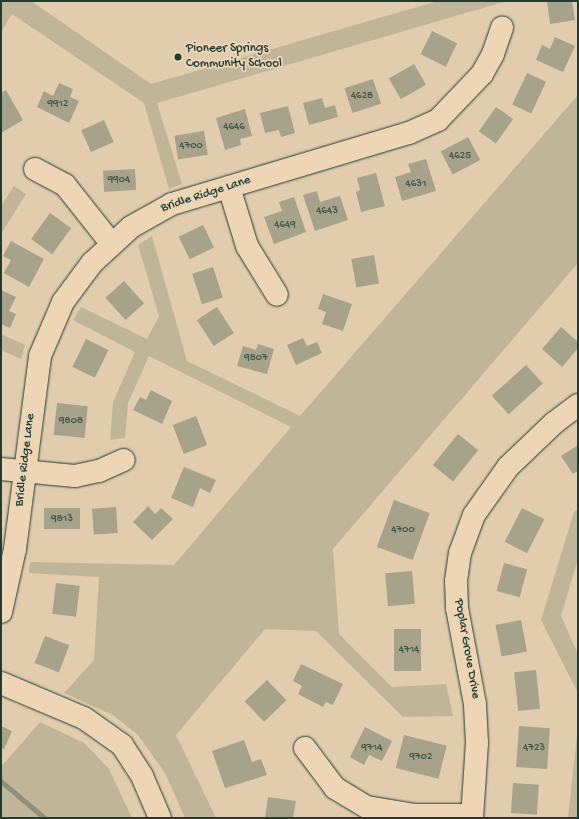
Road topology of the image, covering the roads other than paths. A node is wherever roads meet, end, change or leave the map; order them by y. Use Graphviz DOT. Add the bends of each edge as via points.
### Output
graph roads {
  1 [pos="502,28"];
  2 [pos="35,169"];
  3 [pos="229,187"];
  4 [pos="111,243"];
  5 [pos="277,295"];
  6 [pos="578,405"];
  7 [pos="124,460"];
  8 [pos="1,469"];
  9 [pos="24,472"];
  10 [pos="1,612"];
  11 [pos="1,683"];
  12 [pos="305,748"];
  13 [pos="472,816"];
  14 [pos="160,818"];
  1 -- 3 [label="street, Bridle Ridge Lane" via="493,54 482,74 438,120 409,133"];
  2 -- 4 [label="street" via="65,185"];
  3 -- 4 [label="street, Bridle Ridge Lane" via="159,210"];
  3 -- 5 [label="street" via="247,246"];
  4 -- 9 [label="street, Bridle Ridge Lane" via="74,284 50,328 40,356"];
  6 -- 13 [label="street, Poplar Grove Drive" via="554,423 499,478 474,515 460,553 456,581 457,608 475,704 477,743"];
  7 -- 9 [label="street" via="88,474"];
  8 -- 9 [label="street"];
  9 -- 10 [label="street, Bridle Ridge Lane" via="15,549"];
  11 -- 14 [label="street" via="84,718 122,745 142,776"];
  12 -- 13 [label="street" via="335,788 367,807 414,815"];
}
